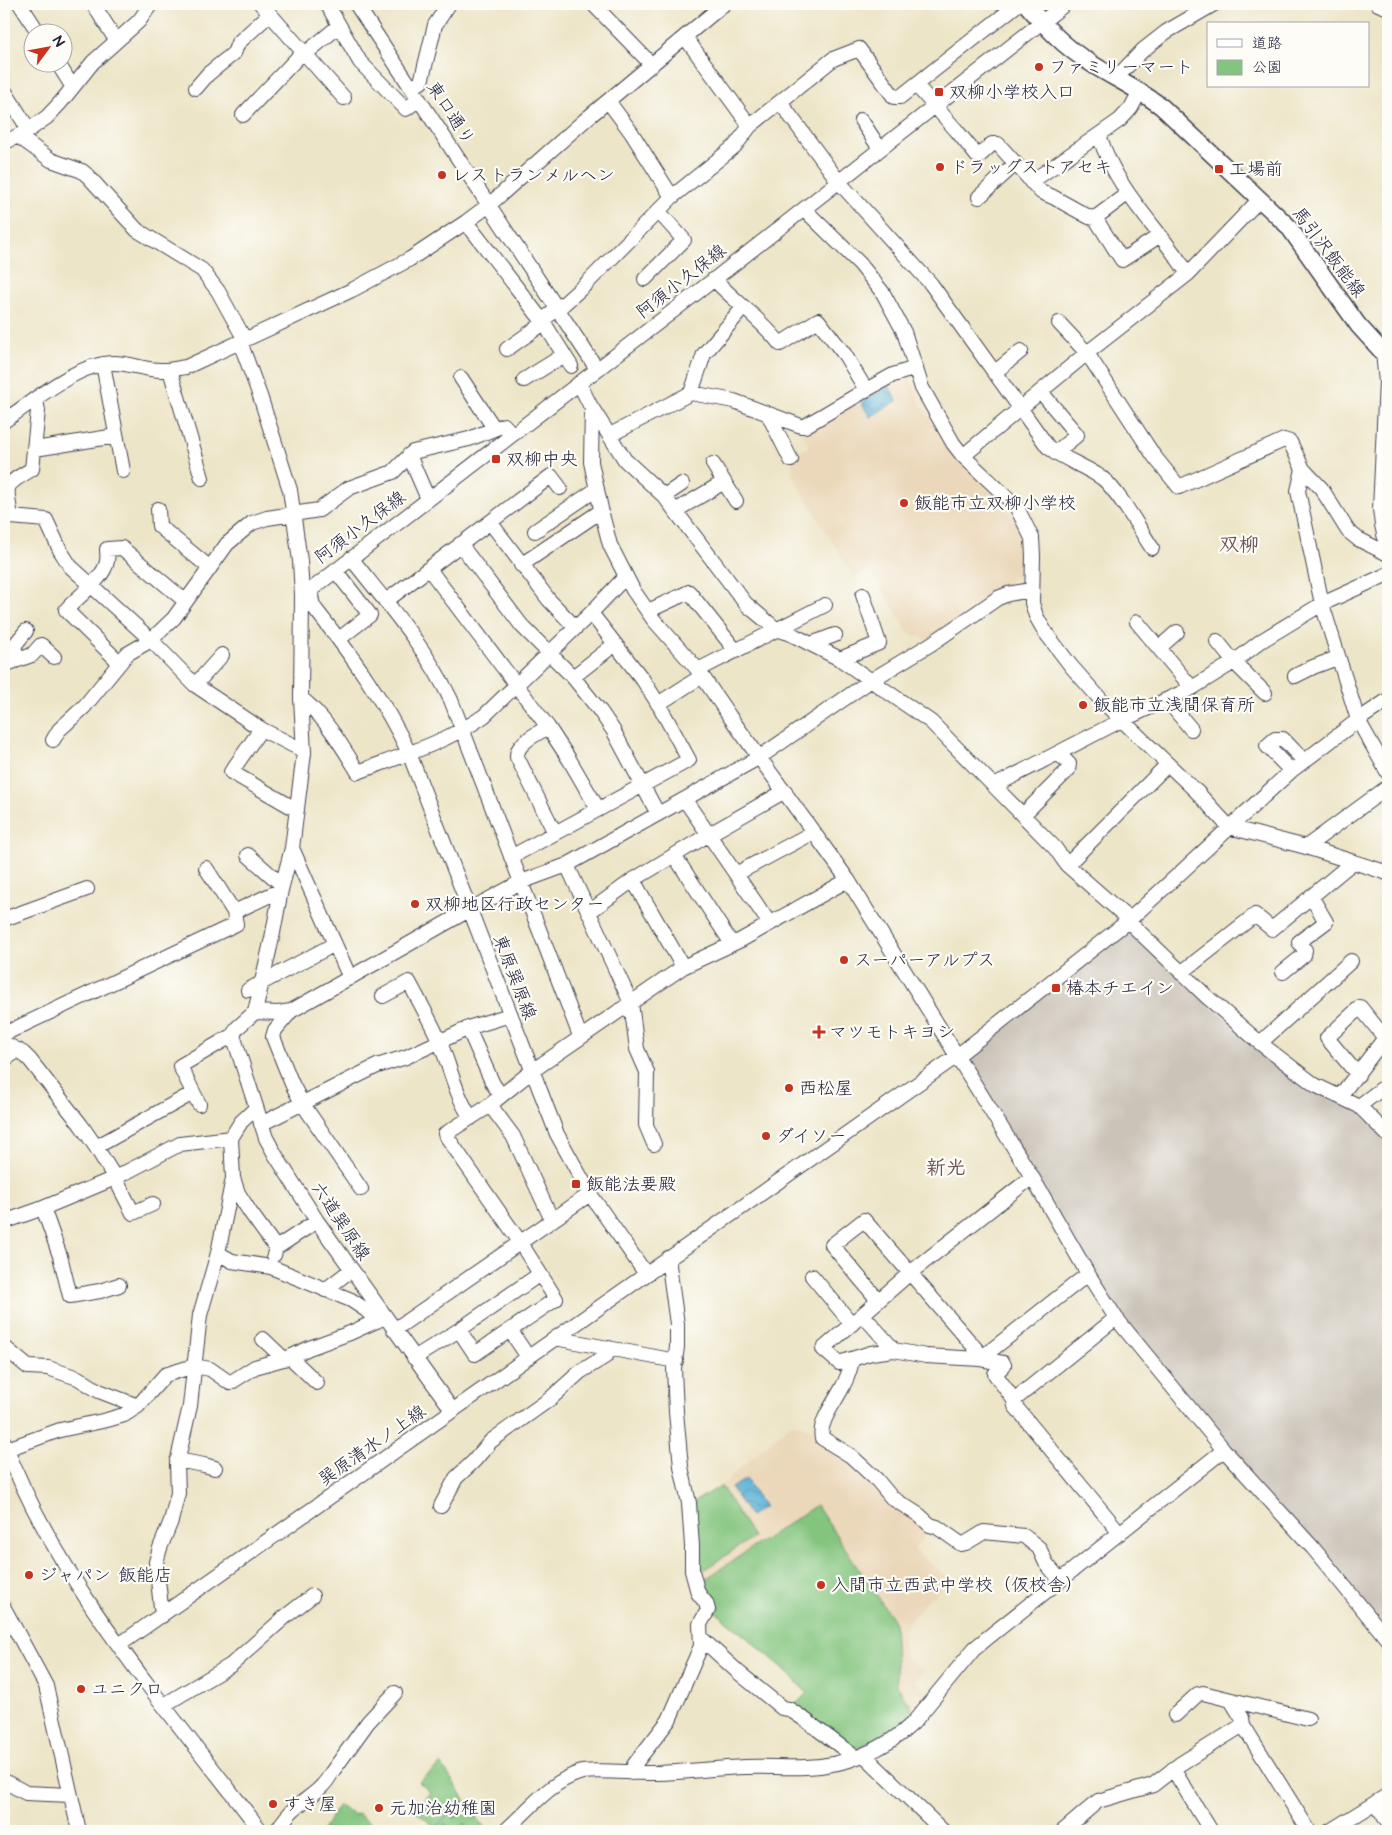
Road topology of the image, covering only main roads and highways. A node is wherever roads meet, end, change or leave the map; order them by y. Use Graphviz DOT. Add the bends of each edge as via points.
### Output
graph roads {
  1 [pos="1026,4"];
  2 [pos="1386,356"];
  1 -- 2 [label="main road, 馬引沢飯能線" via="1074,52 1162,107 1288,226 1358,325"];
}
